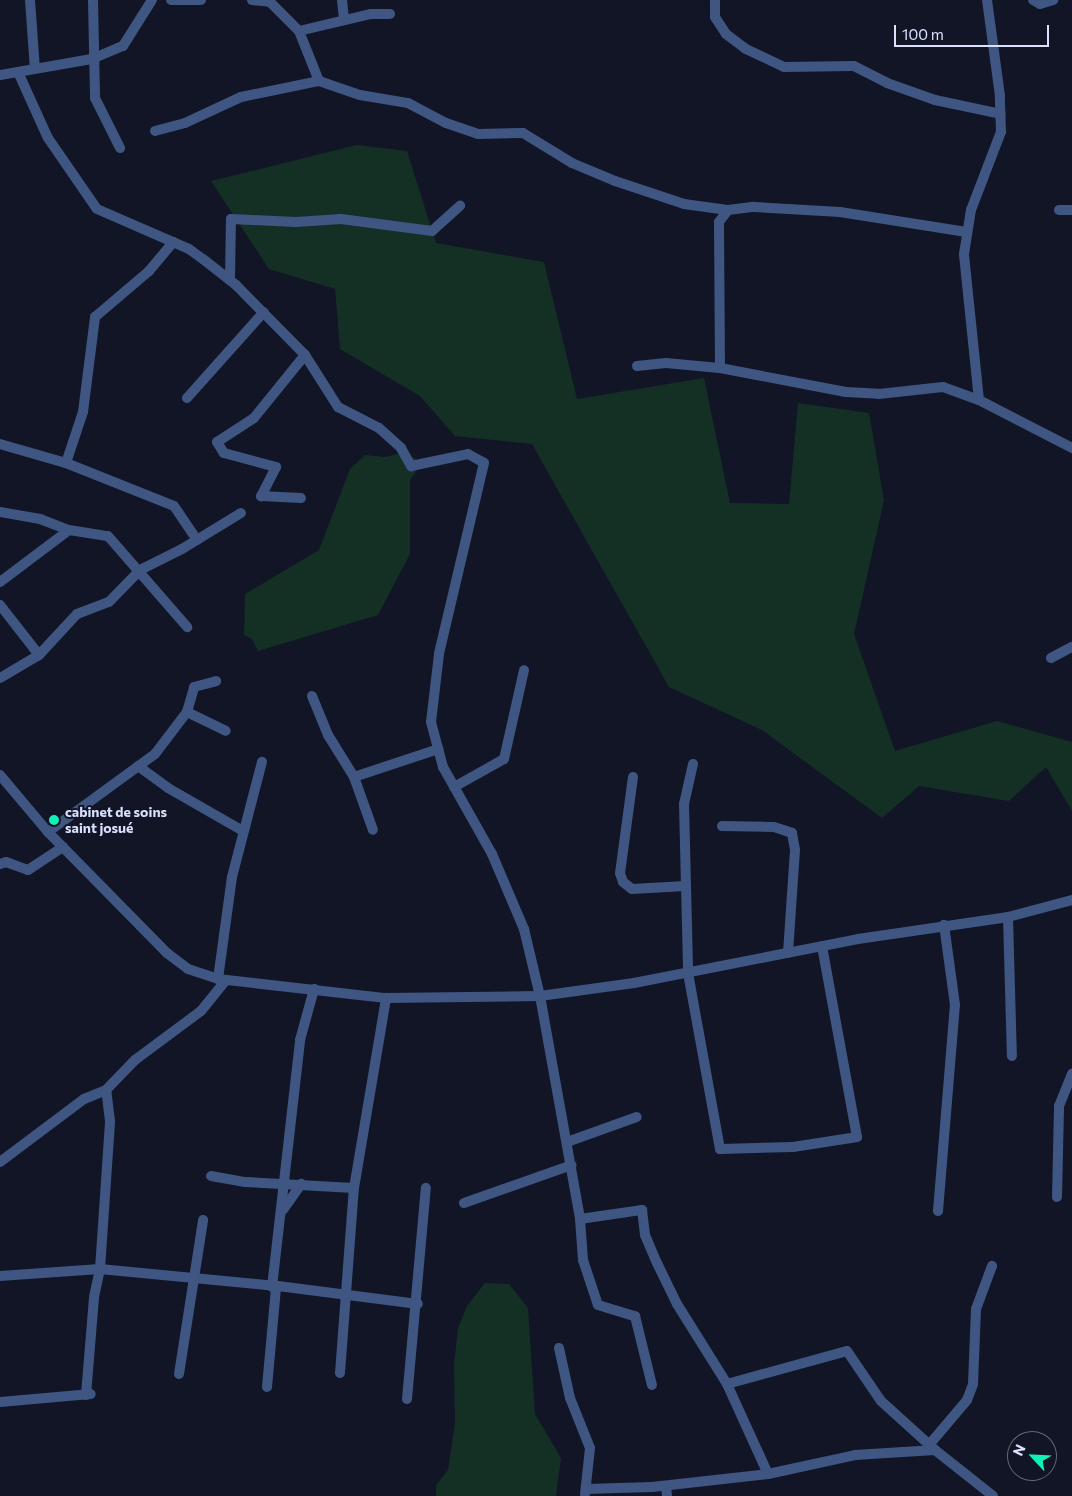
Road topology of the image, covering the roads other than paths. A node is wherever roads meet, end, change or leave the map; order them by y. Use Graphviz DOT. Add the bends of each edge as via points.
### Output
graph roads {
  1 [pos="30,0"];
  2 [pos="93,0"];
  3 [pos="152,0"];
  4 [pos="171,0"];
  5 [pos="201,0"];
  6 [pos="252,0"];
  7 [pos="342,0"];
  8 [pos="714,0"];
  9 [pos="987,0"];
  10 [pos="1033,0"];
  11 [pos="1053,0"];
  12 [pos="390,14"];
  13 [pos="344,20"];
  14 [pos="299,31"];
  15 [pos="92,59"];
  16 [pos="35,69"];
  17 [pos="18,72"];
  18 [pos="0,75"];
  19 [pos="319,81"];
  20 [pos="1000,114"];
  21 [pos="155,131"];
  22 [pos="120,148"];
  23 [pos="460,206"];
  24 [pos="728,210"];
  25 [pos="1059,210"];
  26 [pos="1072,210"];
  27 [pos="966,232"];
  28 [pos="173,242"];
  29 [pos="230,280"];
  30 [pos="264,312"];
  31 [pos="304,355"];
  32 [pos="637,366"];
  33 [pos="720,368"];
  34 [pos="187,398"];
  35 [pos="979,400"];
  36 [pos="0,444"];
  37 [pos="1072,448"];
  38 [pos="66,463"];
  39 [pos="301,498"];
  40 [pos="0,512"];
  41 [pos="241,513"];
  42 [pos="69,530"];
  43 [pos="197,540"];
  44 [pos="140,570"];
  45 [pos="0,582"];
  46 [pos="0,605"];
  47 [pos="187,627"];
  48 [pos="1072,647"];
  49 [pos="39,655"];
  50 [pos="1050,658"];
  51 [pos="524,670"];
  52 [pos="0,678"];
  53 [pos="216,681"];
  54 [pos="312,696"];
  55 [pos="187,712"];
  56 [pos="226,732"];
  57 [pos="438,749"];
  58 [pos="262,762"];
  59 [pos="693,764"];
  60 [pos="138,766"];
  61 [pos="0,775"];
  62 [pos="354,777"];
  63 [pos="633,777"];
  64 [pos="454,787"];
  65 [pos="722,826"];
  66 [pos="373,830"];
  67 [pos="243,831"];
  68 [pos="48,832"];
  69 [pos="63,847"];
  70 [pos="0,864"];
  71 [pos="685,886"];
  72 [pos="1071,903"];
  73 [pos="1008,917"];
  74 [pos="944,926"];
  75 [pos="822,946"];
  76 [pos="788,953"];
  77 [pos="688,973"];
  78 [pos="222,980"];
  79 [pos="314,989"];
  80 [pos="540,996"];
  81 [pos="386,998"];
  82 [pos="1012,1056"];
  83 [pos="1072,1073"];
  84 [pos="106,1090"];
  85 [pos="637,1117"];
  86 [pos="567,1142"];
  87 [pos="0,1162"];
  88 [pos="572,1165"];
  89 [pos="212,1176"];
  90 [pos="284,1183"];
  91 [pos="301,1184"];
  92 [pos="354,1188"];
  93 [pos="426,1188"];
  94 [pos="1057,1197"];
  95 [pos="464,1203"];
  96 [pos="938,1211"];
  97 [pos="580,1219"];
  98 [pos="203,1220"];
  99 [pos="992,1266"];
  100 [pos="100,1269"];
  101 [pos="0,1276"];
  102 [pos="192,1278"];
  103 [pos="275,1287"];
  104 [pos="347,1295"];
  105 [pos="418,1304"];
  106 [pos="558,1348"];
  107 [pos="340,1373"];
  108 [pos="179,1374"];
  109 [pos="727,1384"];
  110 [pos="652,1386"];
  111 [pos="267,1387"];
  112 [pos="407,1399"];
  113 [pos="0,1402"];
  114 [pos="932,1448"];
  115 [pos="768,1474"];
  116 [pos="666,1491"];
  117 [pos="585,1493"];
  118 [pos="993,1496"];
  1 -- 16 [label="street"];
  2 -- 15 [label="street"];
  3 -- 15 [label="street" via="122,46"];
  4 -- 5 [label="street"];
  6 -- 14 [label="street" via="270,2"];
  7 -- 13 [label="street"];
  8 -- 20 [label="street" via="715,17 726,34 746,49 784,66 854,66 887,83 935,100"];
  9 -- 20 [label="street"];
  10 -- 11 [label="street" via="1040,4"];
  12 -- 13 [label="street"];
  13 -- 14 [label="street"];
  14 -- 19 [label="street"];
  15 -- 16 [label="street"];
  15 -- 22 [label="street" via="96,98"];
  16 -- 17 [label="street"];
  17 -- 18 [label="street"];
  17 -- 28 [label="street" via="48,138 97,209"];
  19 -- 21 [label="street" via="241,97 185,123"];
  19 -- 24 [label="street" via="360,94 408,103 446,123 478,134 523,133 572,163 615,181 684,204"];
  20 -- 27 [label="street" via="999,139 976,196"];
  23 -- 29 [label="street" via="432,231 341,219 296,222 232,219"];
  24 -- 27 [label="street" via="840,212"];
  24 -- 33 [label="street" via="719,222"];
  25 -- 26 [label="street"];
  27 -- 35 [label="street" via="964,254"];
  28 -- 29 [label="street" via="189,249"];
  28 -- 38 [label="street" via="149,271 95,317 83,412"];
  29 -- 30 [label="street"];
  30 -- 31 [label="street"];
  30 -- 34 [label="street"];
  31 -- 39 [label="street" via="254,418 217,442 224,453 276,467 261,496"];
  31 -- 57 [label="street" via="338,407 379,428 401,448 411,466 468,454 484,463 439,654 431,722"];
  32 -- 33 [label="street" via="666,363"];
  33 -- 35 [label="street" via="837,391 879,394 943,387"];
  35 -- 37 [label="street"];
  36 -- 38 [label="street"];
  38 -- 43 [label="street" via="174,506"];
  40 -- 42 [label="street" via="40,519"];
  41 -- 43 [label="street"];
  42 -- 44 [label="street" via="108,536"];
  42 -- 45 [label="street"];
  43 -- 44 [label="street"];
  44 -- 47 [label="street"];
  44 -- 49 [label="street" via="108,602 77,614"];
  46 -- 49 [label="street"];
  48 -- 50 [label="street"];
  49 -- 52 [label="street"];
  51 -- 64 [label="street" via="504,759"];
  53 -- 55 [label="street" via="194,687"];
  54 -- 62 [label="street" via="328,735"];
  55 -- 56 [label="street"];
  55 -- 60 [label="street" via="155,754"];
  57 -- 62 [label="street"];
  57 -- 64 [label="street" via="442,767"];
  58 -- 67 [label="street"];
  59 -- 71 [label="street" via="684,804"];
  60 -- 67 [label="street" via="173,791"];
  60 -- 68 [label="street"];
  61 -- 68 [label="street"];
  62 -- 66 [label="street"];
  63 -- 71 [label="street" via="620,873 623,882 632,888"];
  64 -- 80 [label="street" via="492,854 524,929"];
  65 -- 76 [label="street" via="774,827 792,832 795,850"];
  67 -- 78 [label="street" via="232,877"];
  68 -- 69 [label="street"];
  69 -- 70 [label="street" via="28,870 6,862"];
  69 -- 78 [label="street" via="167,952 188,969"];
  71 -- 77 [label="street"];
  72 -- 73 [label="street"];
  73 -- 74 [label="street"];
  73 -- 82 [label="street"];
  74 -- 75 [label="street"];
  74 -- 96 [label="street" via="954,1005"];
  75 -- 76 [label="street"];
  75 -- 77 [label="street" via="858,1135 853,1140 793,1147 720,1149"];
  76 -- 77 [label="street"];
  77 -- 80 [label="street"];
  78 -- 79 [label="street"];
  78 -- 84 [label="street" via="201,1011 135,1060"];
  79 -- 81 [label="street"];
  79 -- 90 [label="street" via="300,1040"];
  80 -- 81 [label="street"];
  80 -- 86 [label="street" via="543,1027"];
  81 -- 92 [label="street"];
  83 -- 94 [label="street" via="1059,1106"];
  84 -- 87 [label="street" via="84,1099"];
  84 -- 100 [label="street" via="110,1121"];
  85 -- 86 [label="street"];
  86 -- 88 [label="street"];
  88 -- 95 [label="street"];
  88 -- 97 [label="street"];
  89 -- 90 [label="street" via="244,1182"];
  90 -- 91 [label="street"];
  90 -- 103 [label="street"];
  91 -- 92 [label="street"];
  91 -- 103 [label="street" via="284,1207"];
  92 -- 104 [label="street"];
  93 -- 105 [label="street"];
  97 -- 109 [label="street" via="642,1210 645,1235 677,1304"];
  97 -- 110 [label="street" via="583,1260 598,1305 635,1316"];
  98 -- 102 [label="street"];
  99 -- 114 [label="street" via="976,1309 972,1384 967,1400"];
  100 -- 101 [label="street"];
  100 -- 102 [label="street"];
  100 -- 113 [label="street" via="94,1297 88,1394"];
  102 -- 103 [label="street"];
  102 -- 108 [label="street"];
  103 -- 104 [label="street"];
  103 -- 111 [label="street"];
  104 -- 105 [label="street"];
  104 -- 107 [label="street"];
  105 -- 112 [label="street"];
  106 -- 117 [label="street" via="570,1398 590,1448"];
  109 -- 114 [label="street" via="847,1351 881,1401"];
  109 -- 115 [label="street"];
  114 -- 115 [label="street" via="855,1455"];
  114 -- 118 [label="street"];
  115 -- 116 [label="street"];
  116 -- 117 [label="street"];
}
